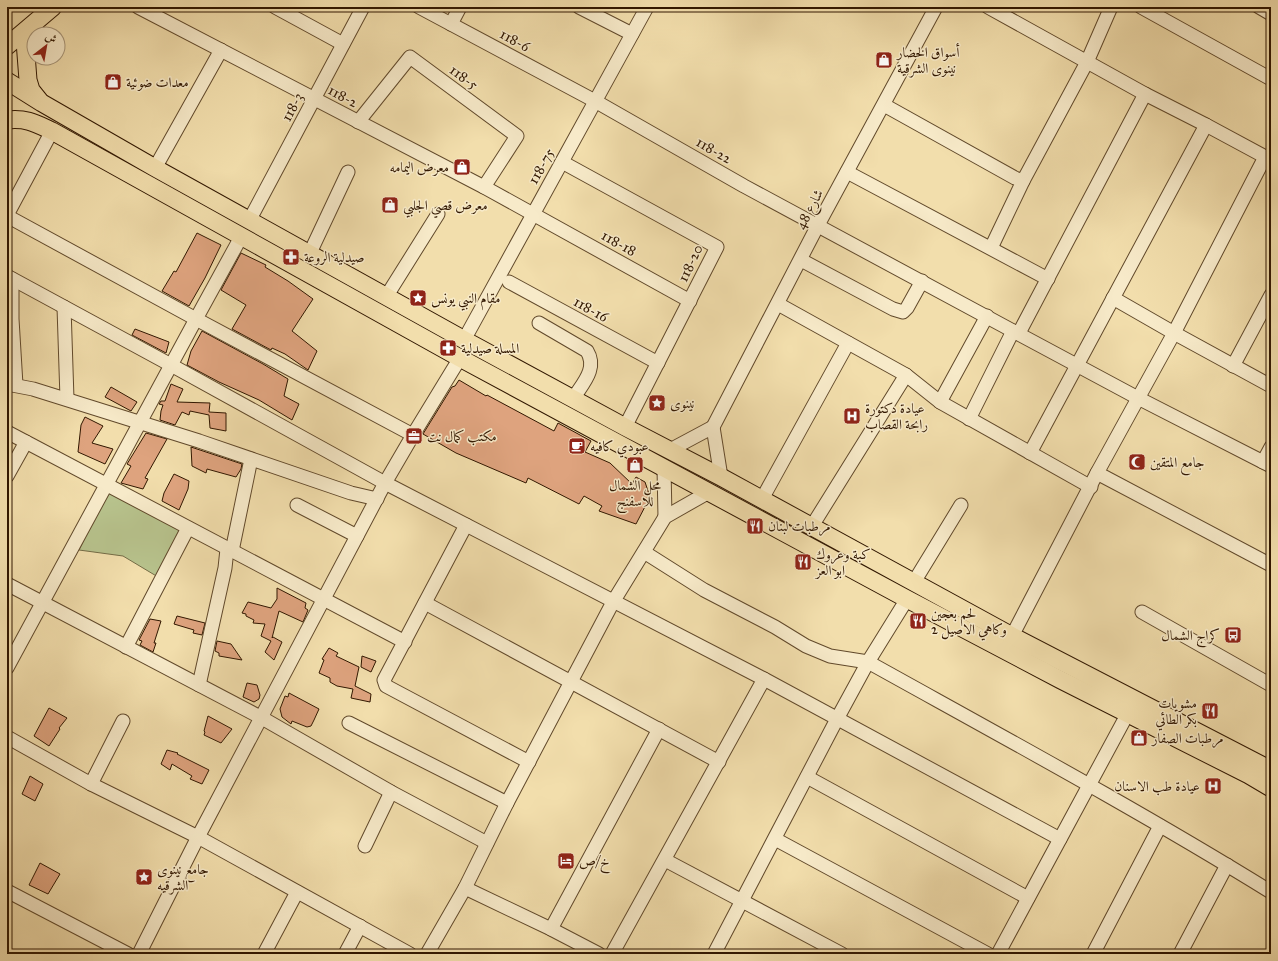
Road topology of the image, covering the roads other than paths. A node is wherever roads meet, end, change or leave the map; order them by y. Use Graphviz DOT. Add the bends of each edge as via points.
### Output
graph roads {
  1 [pos="53,7"];
  2 [pos="138,7"];
  3 [pos="275,7"];
  4 [pos="363,7"];
  5 [pos="419,7"];
  6 [pos="460,7"];
  7 [pos="579,7"];
  8 [pos="646,7"];
  9 [pos="936,7"];
  10 [pos="988,7"];
  11 [pos="1111,7"];
  12 [pos="1141,7"];
  13 [pos="1259,7"];
  14 [pos="1271,14"];
  15 [pos="451,24"];
  16 [pos="31,26"];
  17 [pos="26,30"];
  18 [pos="26,33"];
  19 [pos="632,34"];
  20 [pos="343,44"];
  21 [pos="7,46"];
  22 [pos="220,50"];
  23 [pos="26,55"];
  24 [pos="1087,62"];
  25 [pos="27,66"];
  26 [pos="1271,79"];
  27 [pos="7,81"];
  28 [pos="1145,94"];
  29 [pos="314,99"];
  30 [pos="595,101"];
  31 [pos="42,103"];
  32 [pos="884,105"];
  33 [pos="7,120"];
  34 [pos="358,122"];
  35 [pos="1206,125"];
  36 [pos="52,132"];
  37 [pos="1268,159"];
  38 [pos="562,162"];
  39 [pos="155,168"];
  40 [pos="348,172"];
  41 [pos="847,172"];
  42 [pos="1023,181"];
  43 [pos="484,187"];
  44 [pos="438,214"];
  45 [pos="533,214"];
  46 [pos="7,216"];
  47 [pos="249,221"];
  48 [pos="818,225"];
  49 [pos="241,237"];
  50 [pos="990,248"];
  51 [pos="309,254"];
  52 [pos="801,260"];
  53 [pos="9,277"];
  54 [pos="1048,279"];
  55 [pos="922,281"];
  56 [pos="509,282"];
  57 [pos="1271,295"];
  58 [pos="386,297"];
  59 [pos="1113,298"];
  60 [pos="690,301"];
  61 [pos="778,304"];
  62 [pos="64,307"];
  63 [pos="986,316"];
  64 [pos="196,319"];
  65 [pos="539,323"];
  66 [pos="1016,332"];
  67 [pos="1174,333"];
  68 [pos="464,340"];
  69 [pos="848,343"];
  70 [pos="460,358"];
  71 [pos="658,363"];
  72 [pos="171,365"];
  73 [pos="1078,365"];
  74 [pos="1233,366"];
  75 [pos="906,375"];
  76 [pos="11,384"];
  77 [pos="1271,386"];
  78 [pos="1138,398"];
  79 [pos="67,399"];
  80 [pos="573,399"];
  81 [pos="940,402"];
  82 [pos="969,419"];
  83 [pos="140,422"];
  84 [pos="626,427"];
  85 [pos="713,427"];
  86 [pos="7,432"];
  87 [pos="413,435"];
  88 [pos="26,442"];
  89 [pos="1271,446"];
  90 [pos="670,450"];
  91 [pos="1030,453"];
  92 [pos="251,459"];
  93 [pos="1267,464"];
  94 [pos="664,468"];
  95 [pos="1097,474"];
  96 [pos="7,476"];
  97 [pos="721,477"];
  98 [pos="385,483"];
  99 [pos="106,485"];
  100 [pos="1091,487"];
  101 [pos="709,492"];
  102 [pos="377,499"];
  103 [pos="762,499"];
  104 [pos="297,505"];
  105 [pos="961,505"];
  106 [pos="665,517"];
  107 [pos="466,525"];
  108 [pos="812,526"];
  109 [pos="188,528"];
  110 [pos="357,536"];
  111 [pos="230,550"];
  112 [pos="644,552"];
  113 [pos="1271,564"];
  114 [pos="914,582"];
  115 [pos="7,584"];
  116 [pos="323,599"];
  117 [pos="907,599"];
  118 [pos="613,602"];
  119 [pos="42,603"];
  120 [pos="425,603"];
  121 [pos="1142,612"];
  122 [pos="1012,636"];
  123 [pos="405,642"];
  124 [pos="126,647"];
  125 [pos="868,662"];
  126 [pos="7,668"];
  127 [pos="764,679"];
  128 [pos="572,681"];
  129 [pos="199,685"];
  130 [pos="1271,685"];
  131 [pos="1128,713"];
  132 [pos="262,718"];
  133 [pos="837,719"];
  134 [pos="123,721"];
  135 [pos="349,723"];
  136 [pos="659,729"];
  137 [pos="7,737"];
  138 [pos="529,762"];
  139 [pos="719,762"];
  140 [pos="1271,770"];
  141 [pos="807,777"];
  142 [pos="91,784"];
  143 [pos="1090,785"];
  144 [pos="1271,788"];
  145 [pos="391,792"];
  146 [pos="507,803"];
  147 [pos="1160,826"];
  148 [pos="198,837"];
  149 [pos="775,839"];
  150 [pos="1060,839"];
  151 [pos="487,843"];
  152 [pos="364,846"];
  153 [pos="665,860"];
  154 [pos="1227,865"];
  155 [pos="465,888"];
  156 [pos="7,891"];
  157 [pos="297,892"];
  158 [pos="1271,892"];
  159 [pos="1028,898"];
  160 [pos="742,901"];
  161 [pos="360,926"];
  162 [pos="551,929"];
  163 [pos="128,954"];
  164 [pos="139,954"];
  165 [pos="264,954"];
  166 [pos="345,954"];
  167 [pos="410,954"];
  168 [pos="427,954"];
  169 [pos="598,954"];
  170 [pos="612,954"];
  171 [pos="714,954"];
  172 [pos="842,954"];
  173 [pos="988,954"];
  174 [pos="998,954"];
  175 [pos="1093,954"];
  176 [pos="1180,954"];
  1 -- 16 [label="main road"];
  2 -- 22 [label="street, 118-2"];
  3 -- 20 [label="street"];
  4 -- 20 [label="street, 118-3"];
  5 -- 15 [label="street, 118-6"];
  6 -- 15 [label="street"];
  7 -- 19 [label="street"];
  8 -- 19 [label="street, 118-75"];
  9 -- 32 [label="street, شارع 48"];
  10 -- 24 [label="street"];
  11 -- 24 [label="street"];
  12 -- 26 [label="street"];
  13 -- 14 [label="street"];
  15 -- 30 [label="street, 118-6"];
  17 -- 21 [label="main road"];
  18 -- 23 [label="main road"];
  19 -- 30 [label="street, 118-75"];
  20 -- 29 [label="street, 118-3"];
  22 -- 29 [label="street, 118-2"];
  22 -- 39 [label="street"];
  24 -- 28 [label="street"];
  24 -- 42 [label="street"];
  25 -- 31 [label="main road" via="31,90"];
  27 -- 31 [label="main road"];
  28 -- 35 [label="street"];
  28 -- 54 [label="street"];
  29 -- 34 [label="street, 118-2"];
  29 -- 47 [label="street, 118-3"];
  30 -- 38 [label="street, 118-75"];
  30 -- 48 [label="street, 118-22"];
  31 -- 39 [label="main road"];
  32 -- 41 [label="street, شارع 48"];
  32 -- 42 [label="street"];
  33 -- 36 [label="main road" via="30,120"];
  34 -- 43 [label="street, 118-2"];
  34 -- 43 [label="street, 118-5" via="410,57 517,136"];
  35 -- 37 [label="street"];
  35 -- 59 [label="street"];
  36 -- 46 [label="street"];
  36 -- 49 [label="main road"];
  37 -- 67 [label="street"];
  38 -- 45 [label="street, 118-75"];
  38 -- 60 [label="street, 118-20" via="717,247"];
  39 -- 47 [label="main road"];
  40 -- 51 [label="street"];
  41 -- 48 [label="street, شارع 48"];
  41 -- 50 [label="street"];
  42 -- 50 [label="street"];
  43 -- 45 [label="street, 118-2"];
  44 -- 58 [label="street"];
  45 -- 60 [label="street, 118-18"];
  45 -- 68 [label="street, 118-75"];
  46 -- 64 [label="street"];
  47 -- 51 [label="main road"];
  48 -- 52 [label="street, شارع 48"];
  48 -- 55 [label="street, 118-22"];
  49 -- 64 [label="street"];
  49 -- 70 [label="main road"];
  50 -- 54 [label="street"];
  51 -- 58 [label="main road"];
  52 -- 55 [label="street" via="903,312"];
  52 -- 61 [label="street, شارع 48"];
  53 -- 62 [label="street"];
  53 -- 76 [label="street" via="12,319"];
  54 -- 66 [label="street"];
  55 -- 63 [label="street, 118-22"];
  56 -- 71 [label="street, 118-16"];
  57 -- 74 [label="street"];
  58 -- 68 [label="main road"];
  59 -- 67 [label="street"];
  59 -- 73 [label="street"];
  60 -- 71 [label="street, 118-20"];
  61 -- 69 [label="street"];
  61 -- 85 [label="street, شارع 48"];
  62 -- 72 [label="street"];
  62 -- 79 [label="street"];
  63 -- 66 [label="street, 118-22"];
  63 -- 81 [label="street"];
  64 -- 72 [label="street"];
  64 -- 87 [label="street"];
  65 -- 80 [label="street" via="591,357 592,366 588,376"];
  66 -- 73 [label="street, 118-22"];
  66 -- 82 [label="street"];
  67 -- 74 [label="street"];
  67 -- 78 [label="street"];
  68 -- 80 [label="main road"];
  69 -- 75 [label="street"];
  69 -- 103 [label="street"];
  70 -- 87 [label="street"];
  70 -- 94 [label="main road"];
  71 -- 84 [label="street, 118-20"];
  72 -- 83 [label="street"];
  72 -- 98 [label="street"];
  73 -- 78 [label="street, 118-22"];
  73 -- 91 [label="street"];
  74 -- 77 [label="street"];
  75 -- 81 [label="street"];
  75 -- 108 [label="street"];
  76 -- 79 [label="street"];
  78 -- 93 [label="street, 118-22"];
  78 -- 95 [label="street"];
  79 -- 83 [label="street"];
  80 -- 84 [label="main road"];
  81 -- 82 [label="street"];
  82 -- 91 [label="street"];
  83 -- 92 [label="street"];
  83 -- 99 [label="street"];
  84 -- 90 [label="main road"];
  85 -- 90 [label="street"];
  85 -- 97 [label="street"];
  86 -- 88 [label="street"];
  87 -- 98 [label="street"];
  88 -- 96 [label="street"];
  88 -- 99 [label="street"];
  89 -- 93 [label="street"];
  90 -- 97 [label="main road"];
  91 -- 100 [label="street"];
  92 -- 102 [label="street" via="351,493"];
  92 -- 111 [label="street"];
  94 -- 101 [label="main road"];
  94 -- 106 [label="street"];
  95 -- 100 [label="street"];
  95 -- 113 [label="street"];
  97 -- 103 [label="main road"];
  98 -- 102 [label="street"];
  98 -- 107 [label="street"];
  99 -- 109 [label="street"];
  99 -- 119 [label="street"];
  100 -- 122 [label="street"];
  101 -- 106 [label="street"];
  101 -- 117 [label="main road"];
  102 -- 110 [label="street"];
  103 -- 108 [label="main road"];
  104 -- 110 [label="street"];
  105 -- 114 [label="street"];
  106 -- 112 [label="street"];
  107 -- 118 [label="street"];
  107 -- 120 [label="street"];
  108 -- 114 [label="main road"];
  109 -- 111 [label="street"];
  109 -- 124 [label="street"];
  110 -- 116 [label="street"];
  111 -- 116 [label="street"];
  111 -- 129 [label="street"];
  112 -- 118 [label="street"];
  112 -- 125 [label="street" via="704,590 806,646 830,656"];
  114 -- 122 [label="main road"];
  115 -- 119 [label="street"];
  116 -- 123 [label="street"];
  116 -- 132 [label="street"];
  117 -- 125 [label="street"];
  117 -- 131 [label="main road"];
  118 -- 127 [label="street"];
  118 -- 128 [label="street"];
  119 -- 124 [label="street"];
  119 -- 126 [label="street"];
  120 -- 123 [label="street"];
  120 -- 128 [label="street"];
  121 -- 130 [label="street"];
  122 -- 140 [label="main road"];
  123 -- 138 [label="street" via="384,680 386,686"];
  124 -- 129 [label="street"];
  125 -- 133 [label="street"];
  125 -- 143 [label="street"];
  127 -- 133 [label="street"];
  127 -- 139 [label="street"];
  128 -- 136 [label="street"];
  128 -- 138 [label="street"];
  129 -- 132 [label="street"];
  131 -- 143 [label="street"];
  131 -- 144 [label="main road"];
  132 -- 145 [label="street"];
  132 -- 148 [label="street"];
  133 -- 141 [label="street"];
  133 -- 150 [label="street"];
  134 -- 142 [label="street"];
  135 -- 146 [label="street"];
  136 -- 139 [label="street"];
  136 -- 162 [label="street"];
  137 -- 142 [label="street"];
  138 -- 146 [label="street"];
  139 -- 153 [label="street"];
  141 -- 149 [label="street"];
  141 -- 159 [label="street"];
  142 -- 148 [label="street"];
  143 -- 147 [label="street"];
  143 -- 150 [label="street"];
  145 -- 151 [label="street"];
  145 -- 152 [label="street"];
  146 -- 151 [label="street"];
  147 -- 154 [label="street"];
  147 -- 175 [label="street"];
  148 -- 157 [label="street"];
  148 -- 164 [label="street"];
  149 -- 160 [label="street"];
  149 -- 173 [label="street"];
  150 -- 159 [label="street"];
  151 -- 155 [label="street"];
  153 -- 160 [label="street"];
  153 -- 170 [label="street"];
  154 -- 158 [label="street"];
  154 -- 176 [label="street"];
  155 -- 162 [label="street"];
  155 -- 168 [label="street"];
  156 -- 163 [label="street"];
  157 -- 161 [label="street"];
  157 -- 165 [label="street"];
  159 -- 174 [label="street"];
  160 -- 171 [label="street"];
  160 -- 172 [label="street"];
  161 -- 166 [label="street"];
  161 -- 167 [label="street"];
  162 -- 169 [label="street"];
}
